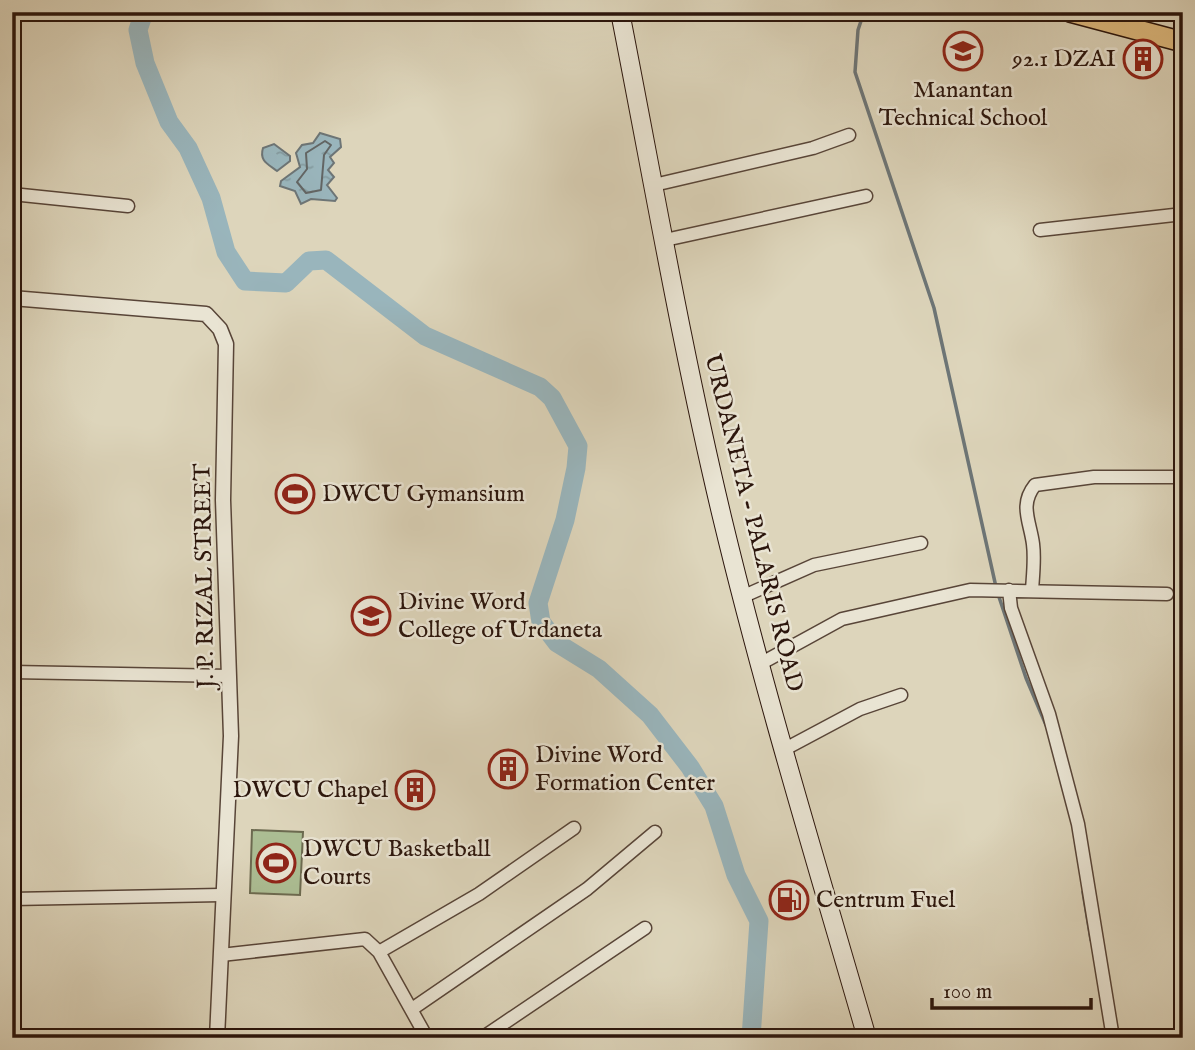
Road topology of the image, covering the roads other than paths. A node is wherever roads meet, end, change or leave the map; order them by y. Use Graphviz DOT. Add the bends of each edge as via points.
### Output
graph roads {
  1 [pos="620,12"];
  2 [pos="1070,12"];
  3 [pos="1183,42"];
  4 [pos="849,135"];
  5 [pos="654,185"];
  6 [pos="12,194"];
  7 [pos="866,196"];
  8 [pos="128,205"];
  9 [pos="1183,214"];
  10 [pos="1041,230"];
  11 [pos="665,240"];
  12 [pos="12,298"];
  13 [pos="1183,477"];
  14 [pos="921,543"];
  15 [pos="1005,590"];
  16 [pos="1032,590"];
  17 [pos="1167,594"];
  18 [pos="744,596"];
  19 [pos="760,664"];
  20 [pos="12,672"];
  21 [pos="229,676"];
  22 [pos="901,695"];
  23 [pos="785,749"];
  24 [pos="574,828"];
  25 [pos="655,832"];
  26 [pos="221,895"];
  27 [pos="12,899"];
  28 [pos="645,928"];
  29 [pos="379,952"];
  30 [pos="221,955"];
  31 [pos="412,1010"];
  32 [pos="216,1038"];
  33 [pos="426,1038"];
  34 [pos="482,1038"];
  35 [pos="867,1038"];
  36 [pos="1113,1038"];
  1 -- 5 [label="main road, URDANETA - PALARIS ROAD"];
  2 -- 3 [label="main road"];
  4 -- 5 [label="street" via="813,148"];
  5 -- 11 [label="main road, URDANETA - PALARIS ROAD"];
  6 -- 8 [label="street"];
  7 -- 11 [label="street"];
  9 -- 10 [label="street"];
  11 -- 18 [label="main road, URDANETA - PALARIS ROAD" via="695,394"];
  12 -- 21 [label="street, J. P. RIZAL STREET" via="184,310 206,314 220,329 228,374 223,500"];
  13 -- 16 [label="street" via="1094,477 1035,485 1027,495 1026,514 1033,544"];
  14 -- 18 [label="street" via="814,565"];
  15 -- 16 [label="street"];
  15 -- 19 [label="street" via="981,590 842,619"];
  15 -- 36 [label="street" via="1049,714 1079,824"];
  16 -- 17 [label="street"];
  18 -- 19 [label="main road, URDANETA - PALARIS ROAD"];
  19 -- 23 [label="main road, URDANETA - PALARIS ROAD"];
  20 -- 21 [label="street"];
  21 -- 26 [label="street, J. P. RIZAL STREET" via="230,759"];
  22 -- 23 [label="street" via="860,709"];
  23 -- 35 [label="main road, URDANETA - PALARIS ROAD"];
  24 -- 29 [label="street" via="488,888"];
  25 -- 31 [label="street" via="587,889"];
  26 -- 27 [label="street"];
  26 -- 30 [label="street, J. P. RIZAL STREET"];
  28 -- 34 [label="street"];
  29 -- 30 [label="street" via="365,939 355,939"];
  29 -- 31 [label="street"];
  30 -- 32 [label="street, J. P. RIZAL STREET"];
  31 -- 33 [label="street"];
}
